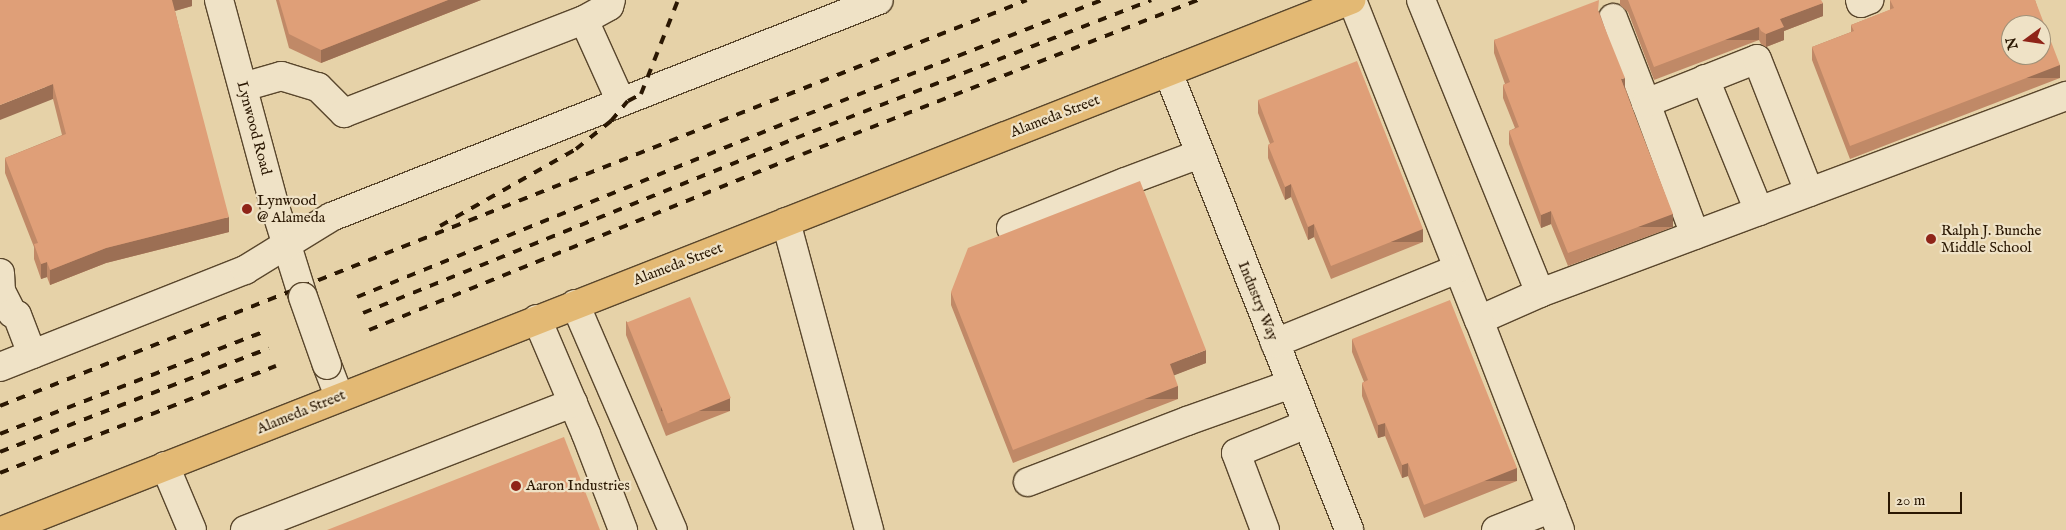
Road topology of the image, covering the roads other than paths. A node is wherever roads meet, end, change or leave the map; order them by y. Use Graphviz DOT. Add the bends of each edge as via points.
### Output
graph roads {
  1 [pos="219,0"];
  2 [pos="611,0"];
  3 [pos="878,0"];
  4 [pos="1352,0"];
  5 [pos="1421,0"];
  6 [pos="1860,0"];
  7 [pos="1869,0"];
  8 [pos="1613,18"];
  9 [pos="584,20"];
  10 [pos="1168,72"];
  11 [pos="1705,79"];
  12 [pos="243,87"];
  13 [pos="2066,96"];
  14 [pos="620,102"];
  15 [pos="1646,103"];
  16 [pos="1200,154"];
  17 [pos="1809,192"];
  18 [pos="1759,211"];
  19 [pos="786,222"];
  20 [pos="1011,228"];
  21 [pos="1695,235"];
  22 [pos="286,247"];
  23 [pos="1457,269"];
  24 [pos="1,275"];
  25 [pos="1540,292"];
  26 [pos="575,304"];
  27 [pos="537,319"];
  28 [pos="1479,320"];
  29 [pos="1274,343"];
  30 [pos="32,354"];
  31 [pos="0,367"];
  32 [pos="1291,384"];
  33 [pos="339,397"];
  34 [pos="573,403"];
  35 [pos="1307,424"];
  36 [pos="165,466"];
  37 [pos="1028,482"];
  38 [pos="1556,519"];
  39 [pos="4,530"];
  40 [pos="192,530"];
  41 [pos="245,530"];
  42 [pos="623,530"];
  43 [pos="673,530"];
  44 [pos="869,530"];
  45 [pos="1265,530"];
  46 [pos="1349,530"];
  47 [pos="1496,530"];
  1 -- 12 [label="street, Lynwood Road"];
  2 -- 9 [label="street" via="609,6"];
  3 -- 14 [label="street"];
  4 -- 10 [label="main road, Alameda Street"];
  4 -- 23 [label="street"];
  5 -- 25 [label="street"];
  6 -- 7 [label="street" via="1861,3"];
  8 -- 15 [label="street"];
  9 -- 12 [label="street" via="344,113 318,87 280,76"];
  9 -- 14 [label="street"];
  10 -- 16 [label="street, Industry Way"];
  10 -- 19 [label="main road, Alameda Street"];
  11 -- 15 [label="street"];
  11 -- 17 [label="street" via="1757,59"];
  11 -- 18 [label="street"];
  12 -- 22 [label="street, Lynwood Road"];
  13 -- 17 [label="street"];
  14 -- 22 [label="street" via="330,217"];
  15 -- 21 [label="street"];
  16 -- 20 [label="street"];
  16 -- 29 [label="street, Industry Way"];
  17 -- 18 [label="street"];
  18 -- 21 [label="street"];
  19 -- 26 [label="main road, Alameda Street"];
  19 -- 44 [label="street"];
  21 -- 25 [label="street"];
  22 -- 30 [label="street" via="245,270"];
  22 -- 33 [label="street, Lynwood Road, bridge"];
  23 -- 28 [label="street"];
  23 -- 29 [label="street"];
  24 -- 30 [label="street" via="13,288 21,310 17,315"];
  25 -- 28 [label="street"];
  26 -- 27 [label="main road, Alameda Street"];
  26 -- 43 [label="street"];
  27 -- 33 [label="main road, Alameda Street"];
  27 -- 34 [label="street"];
  28 -- 38 [label="street"];
  29 -- 32 [label="street, Industry Way"];
  30 -- 31 [label="street"];
  32 -- 35 [label="street, Industry Way"];
  32 -- 37 [label="street"];
  33 -- 36 [label="main road, Alameda Street"];
  34 -- 41 [label="street"];
  34 -- 42 [label="street"];
  35 -- 45 [label="street" via="1236,453"];
  35 -- 46 [label="street, Industry Way"];
  36 -- 39 [label="main road, Alameda Street"];
  36 -- 40 [label="street"];
  38 -- 47 [label="street"];
}
